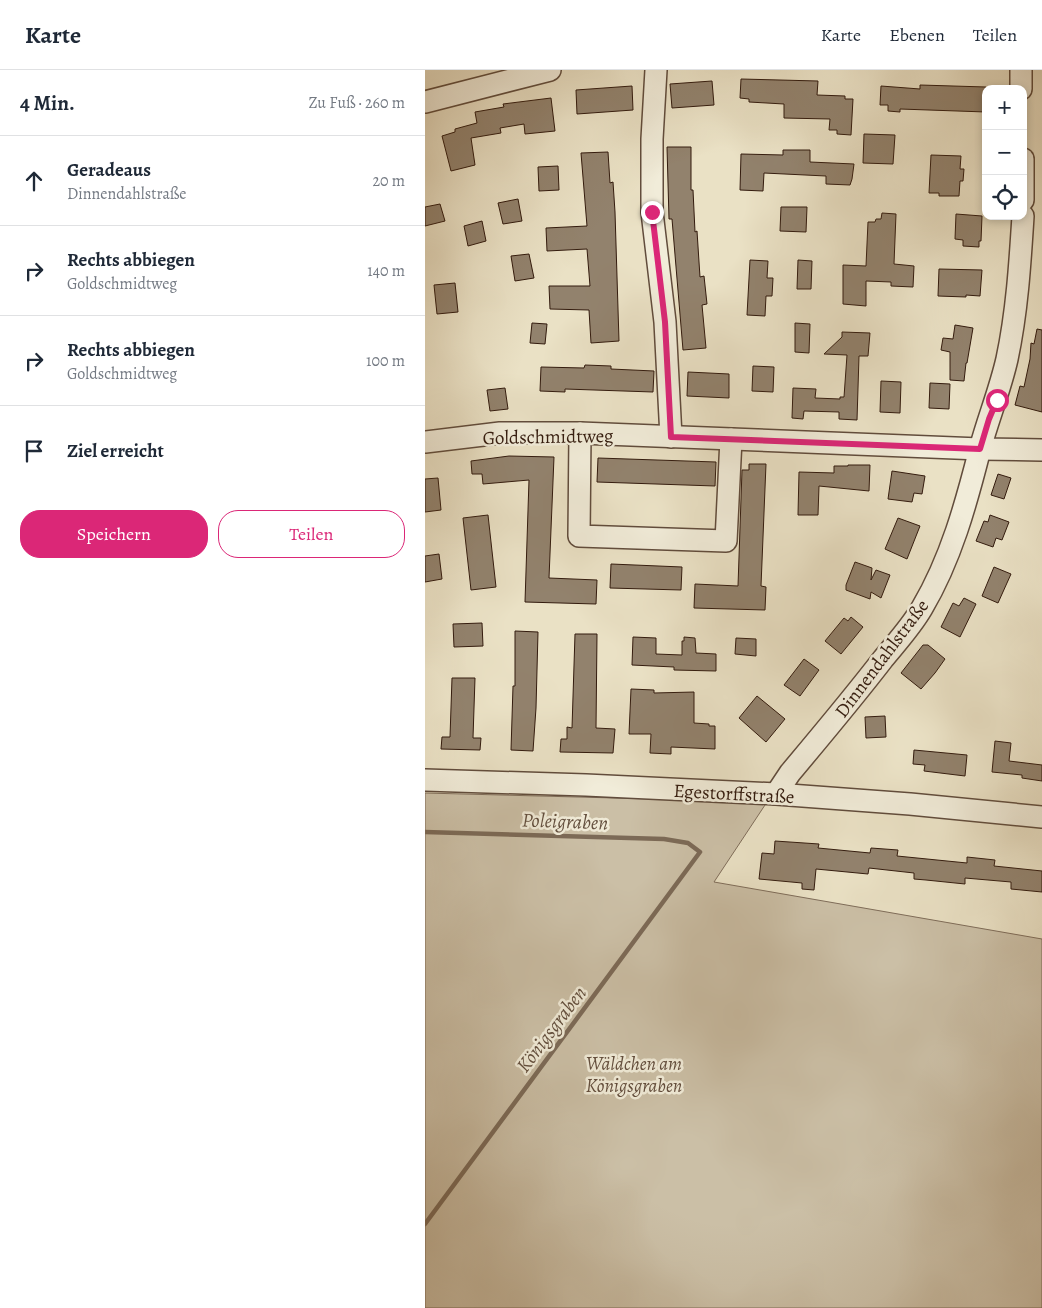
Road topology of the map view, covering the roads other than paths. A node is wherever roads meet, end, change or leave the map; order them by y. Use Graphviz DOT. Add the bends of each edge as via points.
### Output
graph roads {
  1 [pos="550,70"];
  2 [pos="657,70"];
  3 [pos="1021,70"];
  4 [pos="1021,85"];
  5 [pos="425,102"];
  6 [pos="1023,220"];
  7 [pos="581,433"];
  8 [pos="671,437"];
  9 [pos="731,439"];
  10 [pos="425,442"];
  11 [pos="980,449"];
  12 [pos="1042,450"];
  13 [pos="425,780"];
  14 [pos="776,794"];
  15 [pos="1042,817"];
  1 -- 5 [label="street"];
  2 -- 8 [label="street" via="652,139 652,212 665,322"];
  3 -- 4 [label="street"];
  6 -- 11 [label="street, Dinnendahlstraße" via="1020,271 1011,333 997,400"];
  7 -- 8 [label="street, Goldschmidtweg"];
  7 -- 9 [label="street" via="579,536 726,541"];
  7 -- 10 [label="street, Goldschmidtweg" via="499,434"];
  8 -- 9 [label="street, Goldschmidtweg"];
  9 -- 11 [label="street, Goldschmidtweg"];
  11 -- 12 [label="street, Goldschmidtweg"];
  11 -- 14 [label="street, Dinnendahlstraße" via="953,542 922,609"];
  13 -- 14 [label="street, Egestorffstraße"];
  14 -- 15 [label="street, Egestorffstraße"];
}
